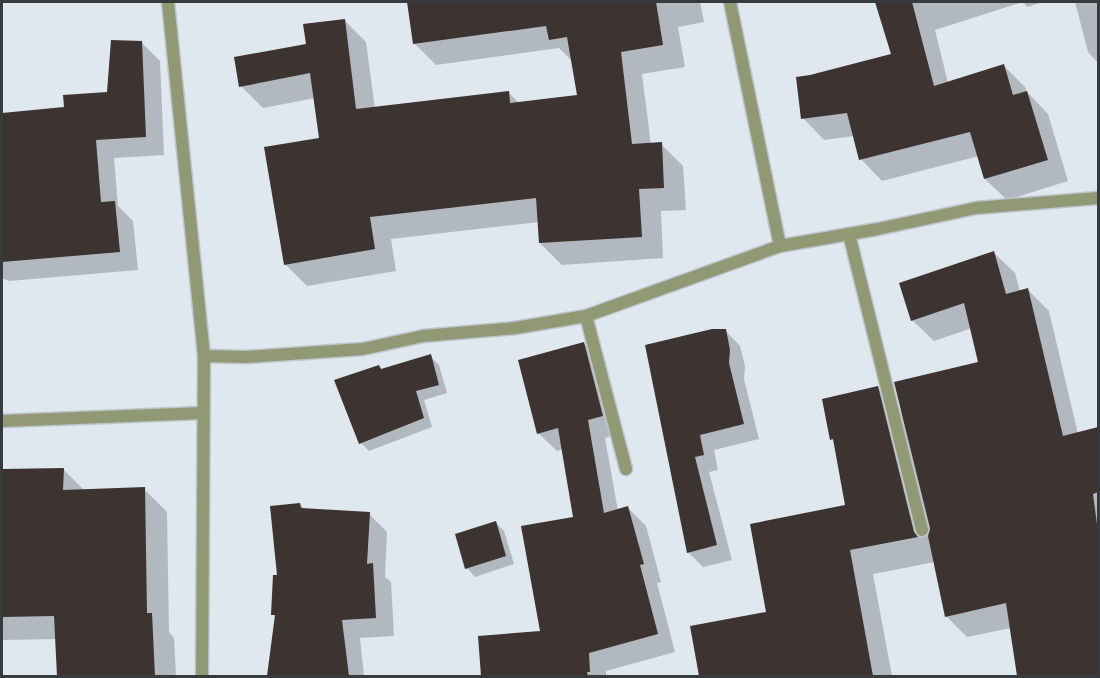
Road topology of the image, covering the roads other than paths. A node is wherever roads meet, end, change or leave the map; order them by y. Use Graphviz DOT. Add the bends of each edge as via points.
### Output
graph roads {
  1 [pos="168,2"];
  2 [pos="730,2"];
  3 [pos="1098,198"];
  4 [pos="849,234"];
  5 [pos="780,246"];
  6 [pos="586,316"];
  7 [pos="204,356"];
  8 [pos="203,413"];
  9 [pos="2,421"];
  10 [pos="626,469"];
  11 [pos="922,530"];
  12 [pos="202,676"];
  1 -- 7 [label="street"];
  2 -- 5 [label="street"];
  3 -- 4 [label="street" via="976,208"];
  4 -- 5 [label="street"];
  4 -- 11 [label="street"];
  5 -- 6 [label="street"];
  6 -- 7 [label="street" via="515,328 423,336 363,349"];
  6 -- 10 [label="street"];
  7 -- 8 [label="street"];
  8 -- 9 [label="street"];
  8 -- 12 [label="street"];
}
